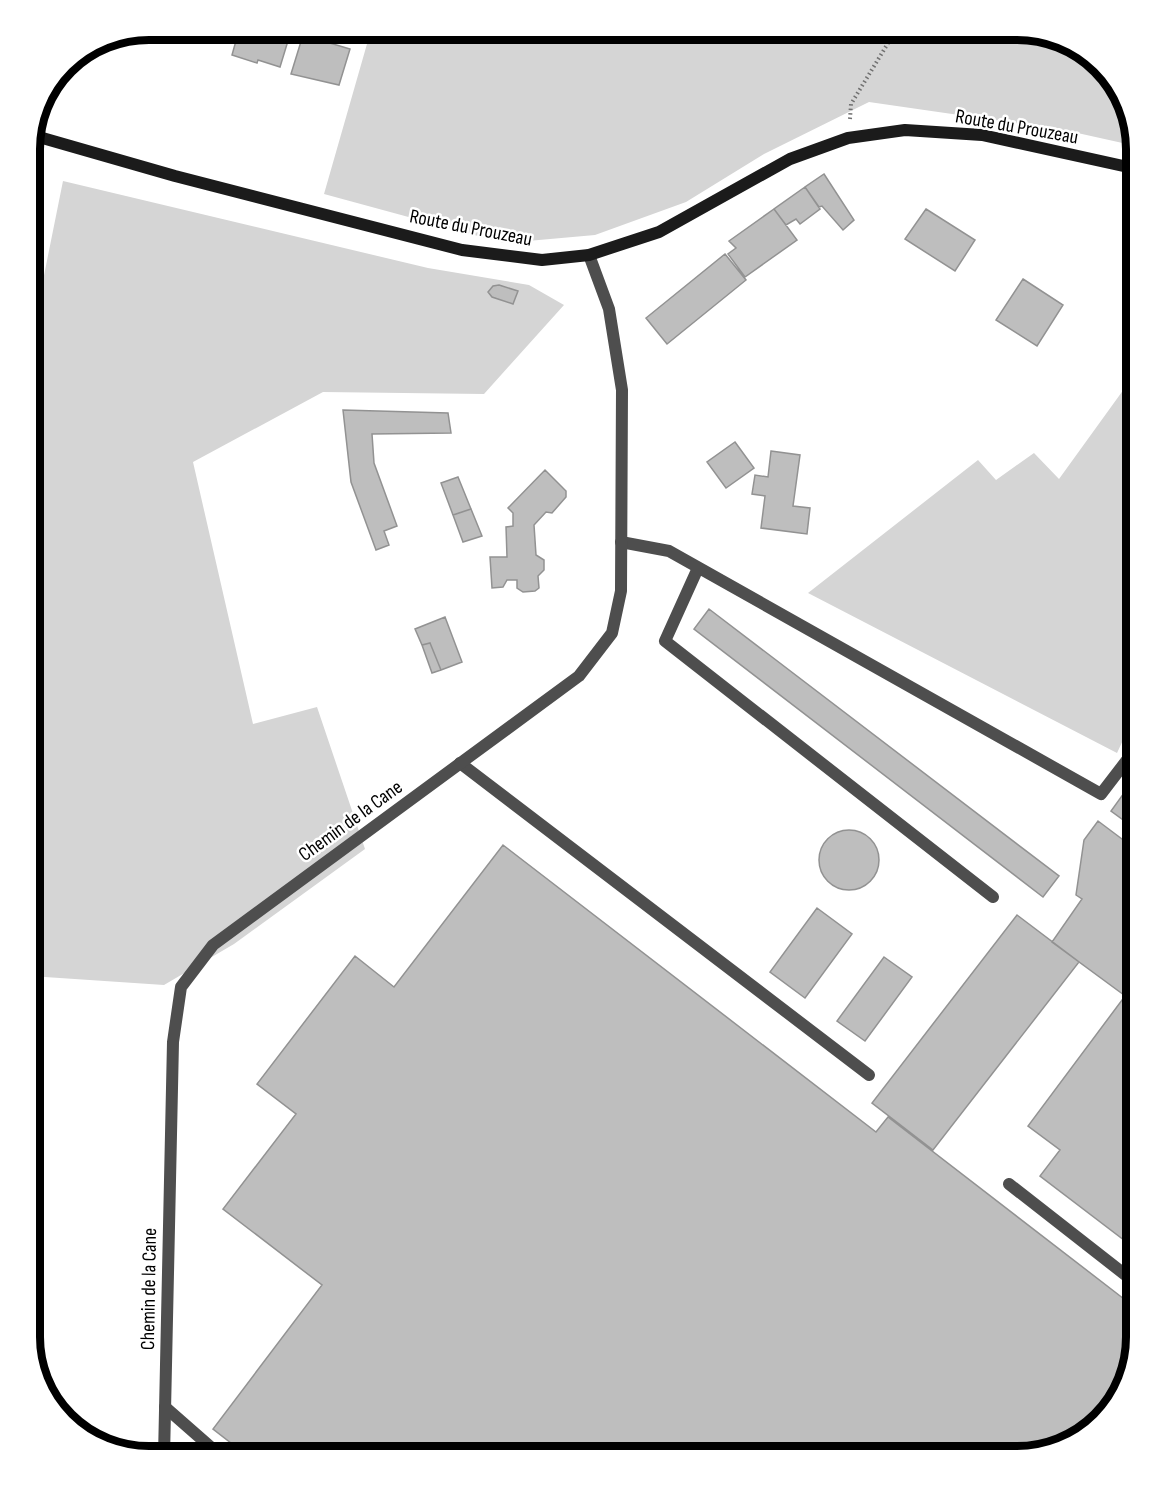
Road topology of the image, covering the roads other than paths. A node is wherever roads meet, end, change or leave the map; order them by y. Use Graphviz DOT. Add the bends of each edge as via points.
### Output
graph roads {
  1 [pos="42,138"];
  2 [pos="1126,167"];
  3 [pos="590,255"];
  4 [pos="621,542"];
  5 [pos="698,568"];
  6 [pos="1126,761"];
  7 [pos="460,763"];
  8 [pos="993,897"];
  9 [pos="869,1076"];
  10 [pos="1009,1184"];
  11 [pos="1126,1275"];
  12 [pos="165,1407"];
  13 [pos="164,1446"];
  14 [pos="209,1446"];
  1 -- 3 [label="street, Route du Prouzeau" via="462,249 542,260"];
  2 -- 3 [label="street, Route du Prouzeau" via="982,135 905,130 848,138 790,159 659,232"];
  3 -- 4 [label="street, Chemin de la Cane" via="609,309 622,390"];
  4 -- 5 [label="street" via="669,551"];
  4 -- 7 [label="street, Chemin de la Cane" via="621,591 612,633 579,676"];
  5 -- 6 [label="street" via="1101,794"];
  5 -- 8 [label="street" via="664,641"];
  7 -- 9 [label="street"];
  7 -- 12 [label="street, Chemin de la Cane" via="213,945 181,987 173,1042"];
  10 -- 11 [label="street"];
  12 -- 13 [label="street, Chemin de la Cane"];
  12 -- 14 [label="street"];
}
